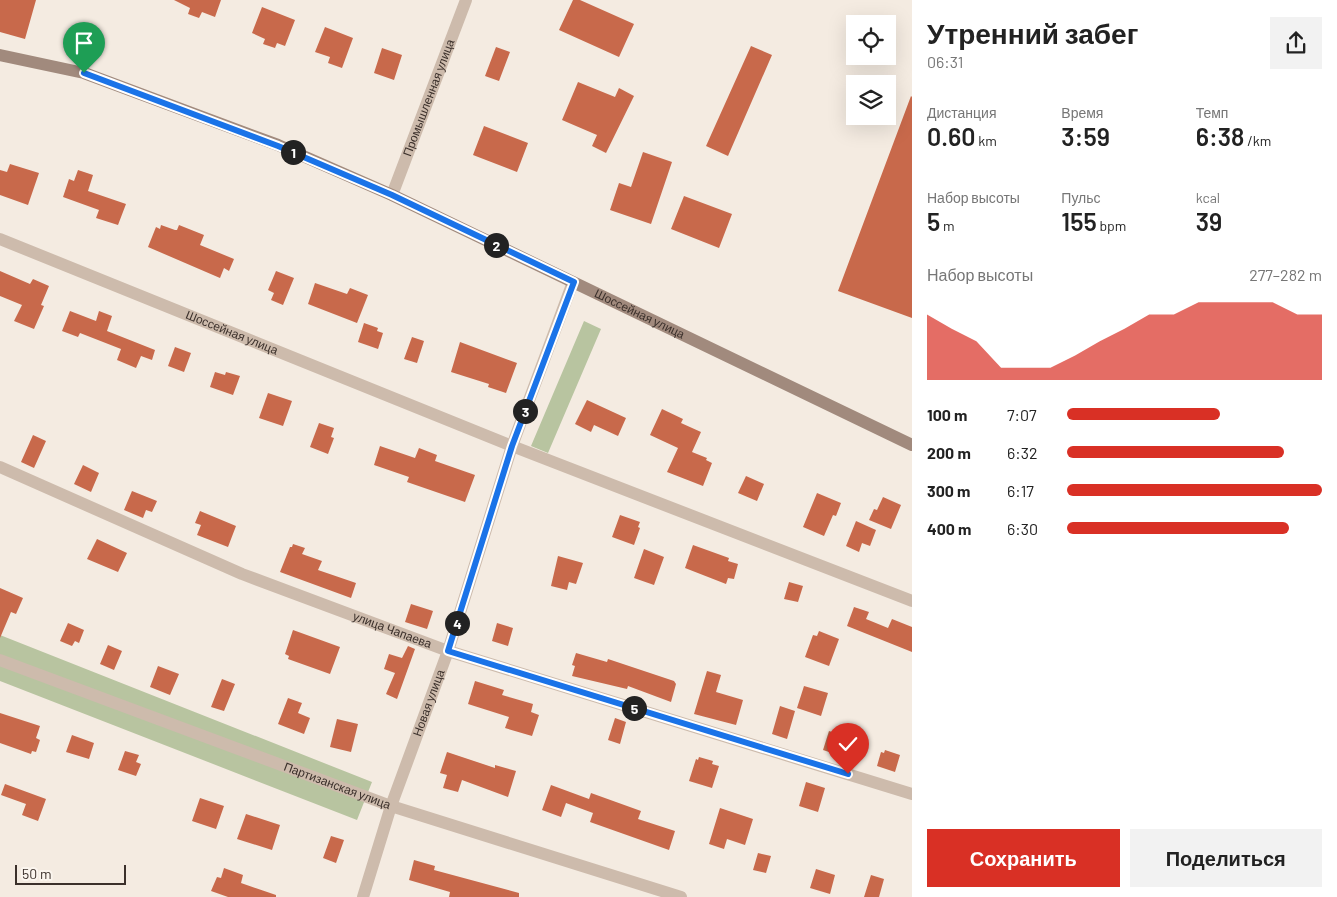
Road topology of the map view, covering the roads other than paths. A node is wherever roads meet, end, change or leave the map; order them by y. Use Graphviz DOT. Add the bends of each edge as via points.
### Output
graph roads {
  1 [pos="466,0"];
  2 [pos="0,55"];
  3 [pos="392,195"];
  4 [pos="0,238"];
  5 [pos="574,282"];
  6 [pos="912,445"];
  7 [pos="512,446"];
  8 [pos="0,468"];
  9 [pos="912,601"];
  10 [pos="448,651"];
  11 [pos="0,660"];
  12 [pos="912,794"];
  13 [pos="391,806"];
  14 [pos="363,897"];
  15 [pos="681,897"];
  1 -- 3 [label="street, Промышленная улица"];
  2 -- 3 [label="main road, Шоссейная улица" via="84,73 278,146"];
  3 -- 5 [label="main road, Шоссейная улица"];
  4 -- 7 [label="street, Шоссейная улица"];
  5 -- 6 [label="main road, Шоссейная улица"];
  5 -- 7 [label="street, Новая улица"];
  7 -- 9 [label="street, Шоссейная улица"];
  7 -- 10 [label="street, Новая улица"];
  8 -- 10 [label="street, улица Чапаева" via="242,574"];
  10 -- 12 [label="street, улица Чапаева"];
  10 -- 13 [label="street, Новая улица"];
  11 -- 13 [label="street, Партизанская улица"];
  13 -- 14 [label="street, Новая улица"];
  13 -- 15 [label="street, Партизанская улица"];
}
